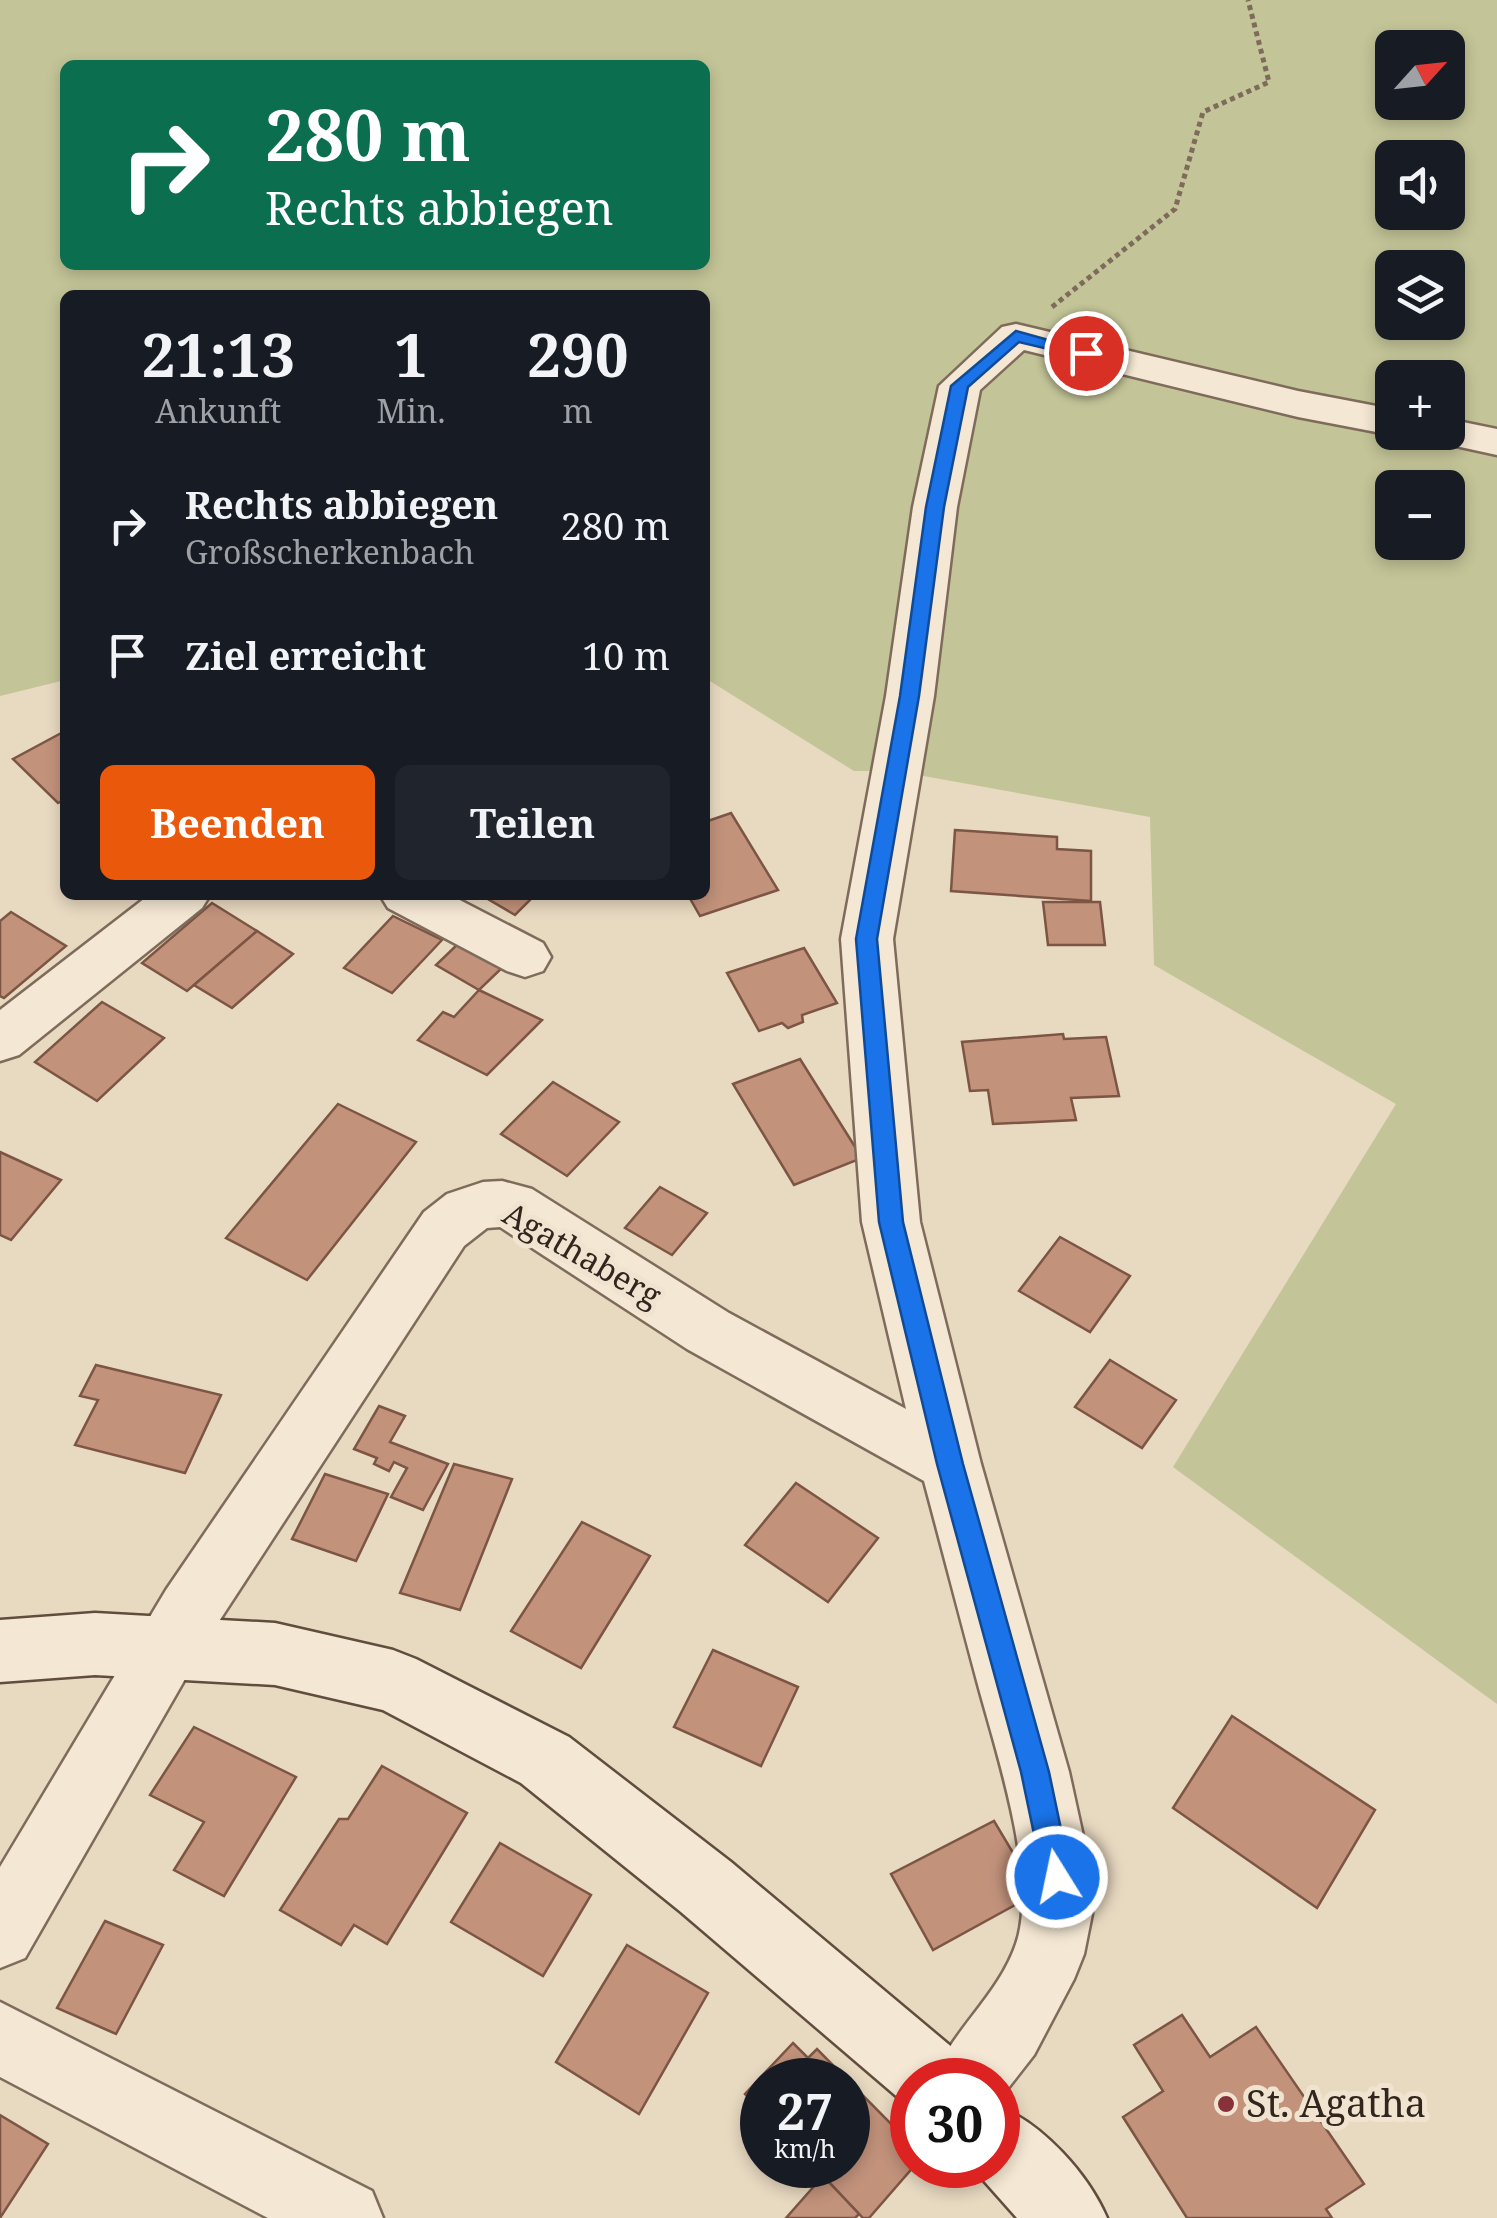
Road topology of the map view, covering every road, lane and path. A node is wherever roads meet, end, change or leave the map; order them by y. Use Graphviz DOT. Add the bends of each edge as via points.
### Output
graph roads {
  1 [pos="1248,0"];
  2 [pos="1016,336"];
  3 [pos="1375,419"];
  4 [pos="1465,435"];
  5 [pos="1497,442"];
  6 [pos="178,900"];
  7 [pos="415,900"];
  8 [pos="525,958"];
  9 [pos="0,1040"];
  10 [pos="950,1464"];
  11 [pos="166,1648"];
  12 [pos="0,1651"];
  13 [pos="0,1933"];
  14 [pos="0,2038"];
  15 [pos="936,2058"];
  16 [pos="979,2058"];
  17 [pos="1020,2166"];
  18 [pos="345,2218"];
  19 [pos="1069,2218"];
  1 -- 2 [label="path" via="1269,82 1203,112 1175,209"];
  2 -- 3 [label="street"];
  2 -- 10 [label="street" via="960,386 866,939 891,1222"];
  4 -- 5 [label="street"];
  6 -- 9 [label="street"];
  7 -- 8 [label="street"];
  10 -- 11 [label="street, Agathaberg" via="708,1331 512,1206 476,1205 444,1229"];
  10 -- 16 [label="street" via="1035,1772 1057,1877 1048,1954 1008,2030"];
  11 -- 12 [label="street" via="95,1644"];
  11 -- 13 [label="street, Agathaberg"];
  11 -- 15 [label="street" via="274,1654 393,1681 545,1760"];
  14 -- 18 [label="street"];
  17 -- 19 [label="street"];
}
